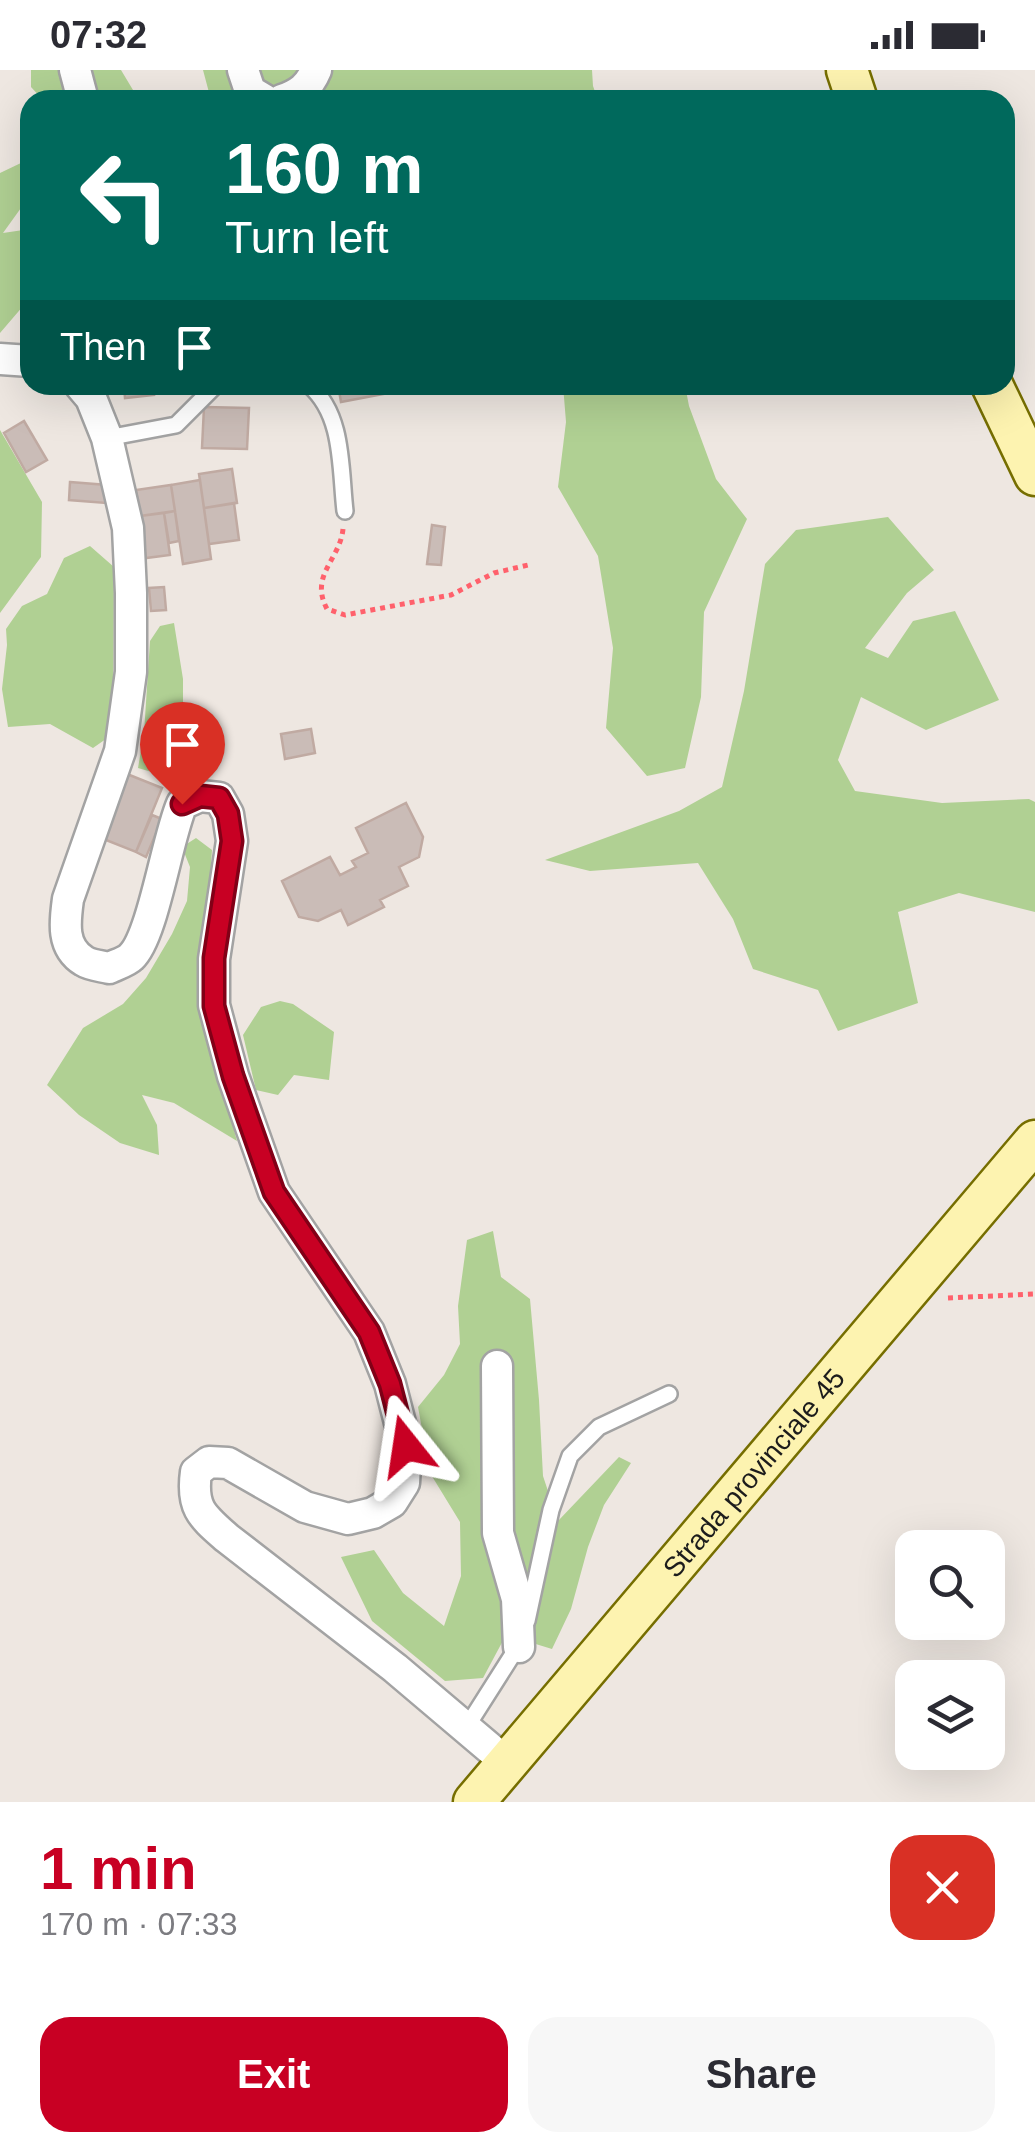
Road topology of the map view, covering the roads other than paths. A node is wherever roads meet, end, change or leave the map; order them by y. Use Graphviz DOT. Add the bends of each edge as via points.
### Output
graph roads {
  1 [pos="316,70"];
  2 [pos="301,90"];
  3 [pos="88,395"];
  4 [pos="204,395"];
  5 [pos="318,395"];
  6 [pos="997,395"];
  7 [pos="107,438"];
  8 [pos="1035,476"];
  9 [pos="345,511"];
  10 [pos="1035,1141"];
  11 [pos="497,1366"];
  12 [pos="669,1394"];
  13 [pos="519,1648"];
  14 [pos="466,1728"];
  15 [pos="506,1762"];
  16 [pos="474,1802"];
  1 -- 2 [label="street"];
  3 -- 7 [label="street"];
  4 -- 7 [label="lane" via="176,425"];
  5 -- 9 [label="lane" via="333,418"];
  6 -- 8 [label="main road"];
  7 -- 14 [label="street" via="128,528 130,672 120,752 68,899 68,946 84,962 109,968 131,957 146,931 182,804 200,796 219,798 232,841 214,958 214,1006 233,1076 274,1192 369,1332 406,1446 404,1483 374,1514 348,1519 305,1507 228,1463 209,1462 196,1472 192,1494 202,1515 227,1538"];
  10 -- 15 [label="main road, Strada provinciale 45"];
  11 -- 13 [label="street" via="498,1533 517,1599"];
  12 -- 13 [label="lane" via="599,1427 570,1456"];
  13 -- 14 [label="lane"];
  14 -- 15 [label="street"];
  15 -- 16 [label="main road, Strada provinciale 45"];
}
